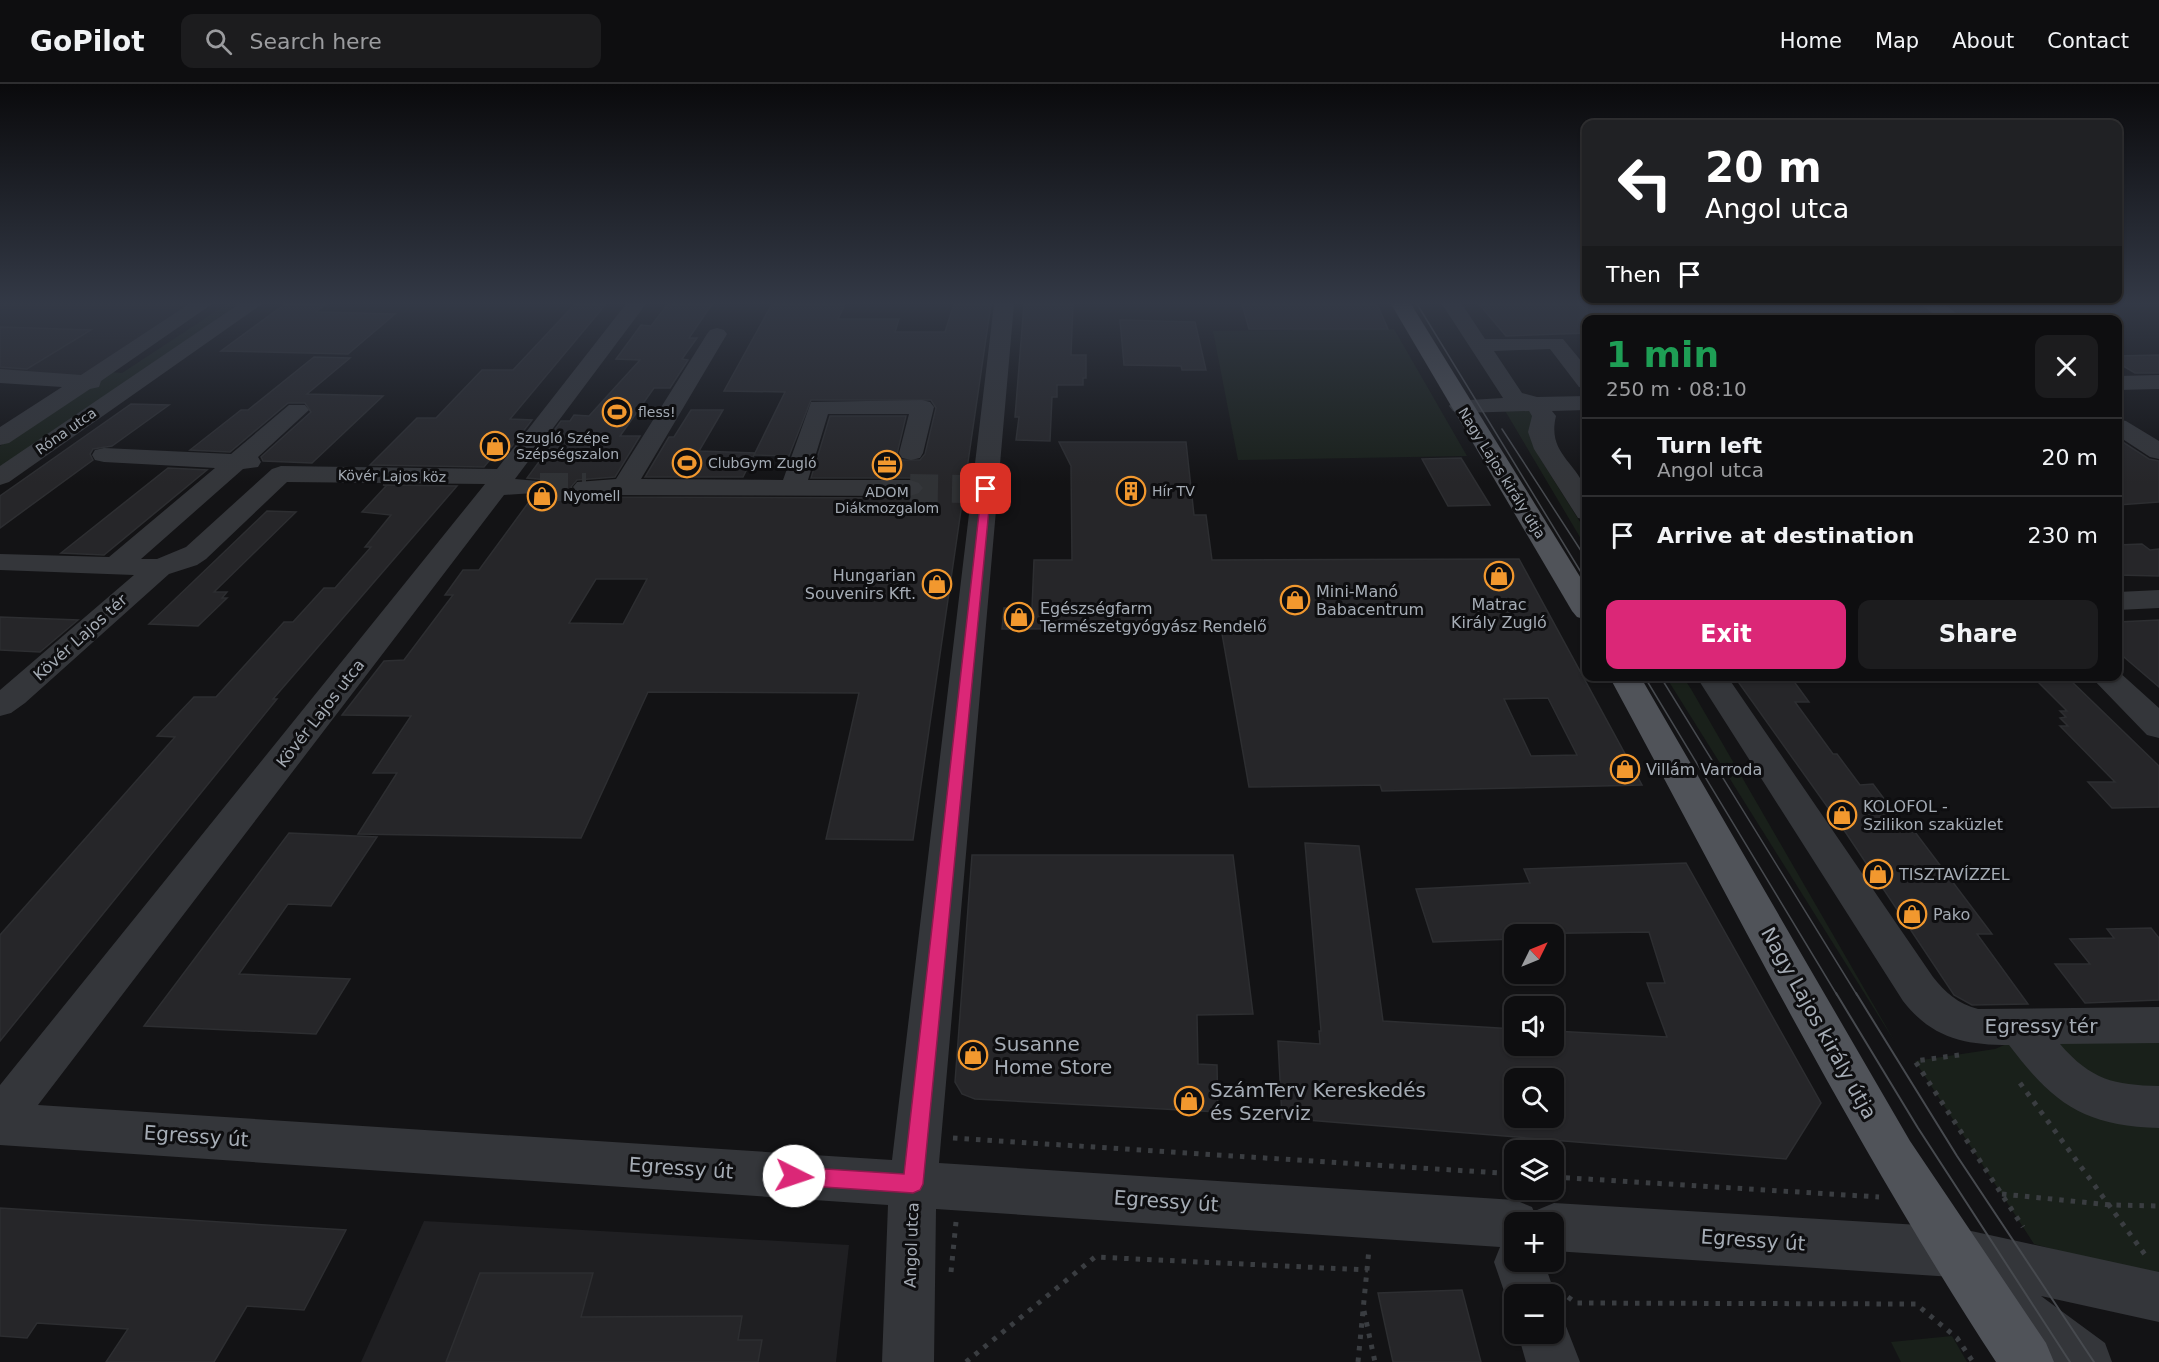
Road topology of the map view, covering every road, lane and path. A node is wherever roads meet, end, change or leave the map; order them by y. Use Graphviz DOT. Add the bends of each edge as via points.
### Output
graph roads {
  1 [pos="112,364"];
  2 [pos="165,364"];
  3 [pos="590,364"];
  4 [pos="699,364"];
  5 [pos="995,364"];
  6 [pos="1436,364"];
  7 [pos="1492,364"];
  8 [pos="1572,364"];
  9 [pos="0,376"];
  10 [pos="1582,376"];
  11 [pos="86,381"];
  12 [pos="2159,382"];
  13 [pos="2122,383"];
  14 [pos="135,384"];
  15 [pos="1582,403"];
  16 [pos="1535,404"];
  17 [pos="1461,406"];
  18 [pos="297,410"];
  19 [pos="2122,429"];
  20 [pos="0,438"];
  21 [pos="2159,453"];
  22 [pos="104,455"];
  23 [pos="239,461"];
  24 [pos="281,474"];
  25 [pos="0,477"];
  26 [pos="500,482"];
  27 [pos="540,487"];
  28 [pos="586,487"];
  29 [pos="624,487"];
  30 [pos="793,488"];
  31 [pos="1582,504"];
  32 [pos="0,562"];
  33 [pos="116,566"];
  34 [pos="159,568"];
  35 [pos="2159,599"];
  36 [pos="2122,601"];
  37 [pos="1582,603"];
  38 [pos="1627,681"];
  39 [pos="1714,681"];
  40 [pos="2110,681"];
  41 [pos="0,705"];
  42 [pos="2159,727"];
  43 [pos="2159,1025"];
  44 [pos="2020,1027"];
  45 [pos="1964,1054"];
  46 [pos="2015,1077"];
  47 [pos="2159,1107"];
  48 [pos="0,1122"];
  49 [pos="946,1138"];
  50 [pos="1504,1173"];
  51 [pos="1564,1178"];
  52 [pos="913,1184"];
  53 [pos="2001,1194"];
  54 [pos="1887,1198"];
  55 [pos="2110,1205"];
  56 [pos="2159,1206"];
  57 [pos="1564,1228"];
  58 [pos="2027,1234"];
  59 [pos="1504,1251"];
  60 [pos="1953,1252"];
  61 [pos="1540,1272"];
  62 [pos="2156,1282"];
  63 [pos="1364,1308"];
  64 [pos="1547,1344"];
  65 [pos="908,1362"];
  66 [pos="966,1362"];
  67 [pos="1358,1362"];
  68 [pos="1375,1362"];
  69 [pos="1553,1362"];
  70 [pos="1973,1362"];
  71 [pos="2027,1362"];
  72 [pos="2086,1362"];
  1 -- 11 [label="street, Róna utca"];
  2 -- 14 [label="street, Róna utca"];
  3 -- 26 [label="street, Kövér Lajos utca"];
  4 -- 29 [label="street"];
  5 -- 52 [label="street, Angol utca" via="975,489"];
  6 -- 17 [label="main road, Nagy Lajos király útja"];
  7 -- 16 [label="street" via="1514,398"];
  8 -- 10 [label="street"];
  9 -- 11 [label="street"];
  11 -- 14 [label="street"];
  11 -- 20 [label="street, Róna utca"];
  12 -- 13 [label="street"];
  14 -- 25 [label="street, Róna utca"];
  15 -- 16 [label="street"];
  16 -- 17 [label="street"];
  16 -- 31 [label="street" via="1544,416 1540,432 1546,449"];
  17 -- 37 [label="main road, Nagy Lajos király útja"];
  18 -- 23 [label="street, Kövér Lajos tér"];
  19 -- 21 [label="street"];
  22 -- 23 [label="street"];
  23 -- 24 [label="street" via="266,466"];
  23 -- 33 [label="street, Kövér Lajos tér"];
  24 -- 26 [label="street, Kövér Lajos köz"];
  24 -- 34 [label="street, Kövér Lajos tér" via="196,554"];
  26 -- 27 [label="street, Kövér Lajos köz"];
  26 -- 48 [label="street, Kövér Lajos utca"];
  28 -- 29 [label="street"];
  29 -- 30 [label="street"];
  30 -- 30 [label="street" via="819,407 922,407 907,488"];
  32 -- 33 [label="street, Kövér Lajos tér"];
  33 -- 34 [label="street, Kövér Lajos tér"];
  34 -- 41 [label="street, Kövér Lajos tér"];
  35 -- 36 [label="street"];
  38 -- 60 [label="main road, Nagy Lajos király útja" via="1894,1157"];
  39 -- 44 [label="street, Egressy tér" via="1929,1003 1960,1023"];
  40 -- 42 [label="street"];
  43 -- 44 [label="street, Egressy tér"];
  44 -- 47 [label="street" via="2080,1092 2119,1107"];
  45 -- 53 [label="path" via="1915,1061"];
  46 -- 55 [label="path"];
  48 -- 52 [label="street, Egressy út"];
  49 -- 50 [label="path"];
  51 -- 54 [label="path"];
  52 -- 59 [label="street, Egressy út"];
  52 -- 65 [label="street, Angol utca"];
  53 -- 55 [label="path"];
  53 -- 58 [label="path"];
  55 -- 56 [label="path"];
  55 -- 62 [label="path"];
  57 -- 60 [label="street, Egressy út"];
  60 -- 62 [label="street, Egressy út"];
  60 -- 71 [label="main road, Nagy Lajos király útja"];
  60 -- 72 [label="street" via="2009,1305"];
  61 -- 70 [label="path" via="1576,1302 1916,1304 1958,1338"];
  63 -- 66 [label="path" via="1368,1270 1095,1257"];
  63 -- 67 [label="path"];
  63 -- 68 [label="path"];
  64 -- 69 [label="street"];
}
